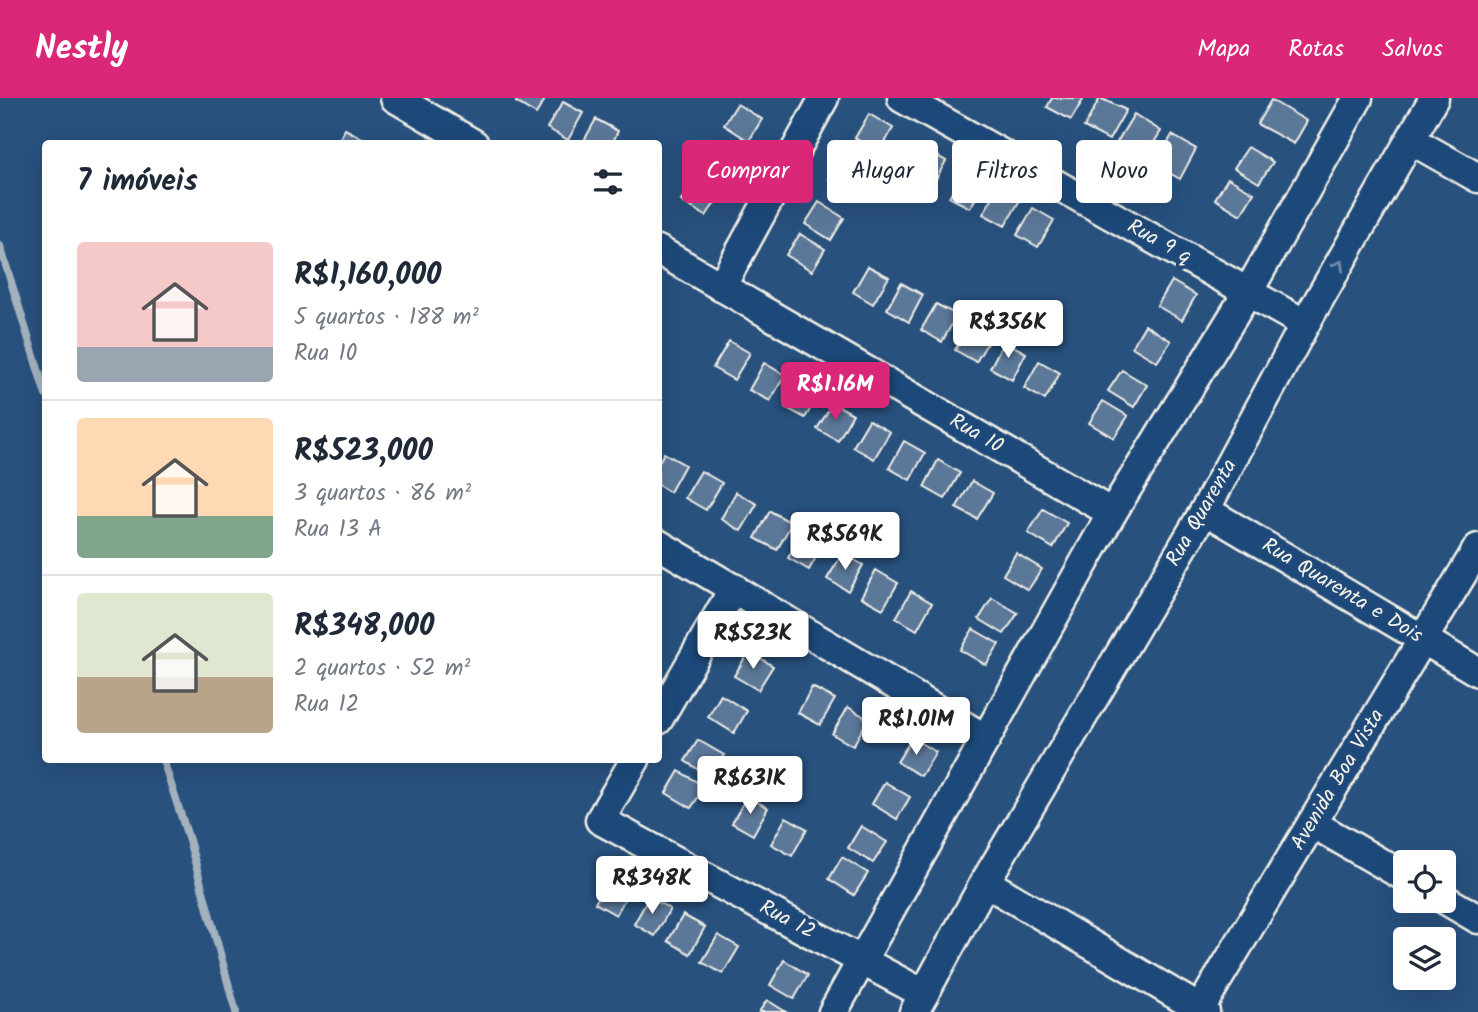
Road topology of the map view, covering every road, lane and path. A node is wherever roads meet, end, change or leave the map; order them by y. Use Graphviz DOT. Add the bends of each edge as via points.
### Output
graph roads {
  1 [pos="395,98"];
  2 [pos="824,98"];
  3 [pos="902,98"];
  4 [pos="1358,98"];
  5 [pos="1434,98"];
  6 [pos="1411,139"];
  7 [pos="467,140"];
  8 [pos="1478,178"];
  9 [pos="662,252"];
  10 [pos="721,287"];
  11 [pos="1248,292"];
  12 [pos="1306,324"];
  13 [pos="1205,510"];
  14 [pos="1112,513"];
  15 [pos="662,546"];
  16 [pos="1478,548"];
  17 [pos="734,588"];
  18 [pos="1423,640"];
  19 [pos="1478,672"];
  20 [pos="662,713"];
  21 [pos="986,739"];
  22 [pos="633,763"];
  23 [pos="1312,823"];
  24 [pos="1393,870"];
  25 [pos="985,882"];
  26 [pos="1456,906"];
  27 [pos="1478,919"];
  28 [pos="862,960"];
  29 [pos="919,1003"];
  30 [pos="1201,1011"];
  31 [pos="833,1012"];
  1 -- 7 [label="street"];
  2 -- 10 [label="street"];
  3 -- 11 [label="street, Rua 9 q"];
  4 -- 11 [label="street"];
  5 -- 6 [label="street, Rua Quarenta"];
  6 -- 8 [label="street"];
  12 -- 6 [label="street, Rua Quarenta, one-way"];
  9 -- 10 [label="street, Rua 10"];
  10 -- 14 [label="street, Rua 10"];
  11 -- 12 [label="street, Rua 9 q"];
  11 -- 14 [label="street"];
  12 -- 13 [label="street, Rua Quarenta"];
  13 -- 18 [label="street, Rua Quarenta e Dois"];
  13 -- 25 [label="street, Rua Quarenta"];
  14 -- 21 [label="street"];
  15 -- 17 [label="street"];
  16 -- 18 [label="street, Avenida Boa Vista"];
  17 -- 20 [label="street"];
  17 -- 21 [label="street"];
  18 -- 19 [label="street, Rua Quarenta e Dois"];
  18 -- 23 [label="street, Avenida Boa Vista"];
  21 -- 28 [label="street"];
  22 -- 28 [label="street, Rua 12" via="600,820"];
  23 -- 24 [label="street"];
  23 -- 30 [label="street, Avenida Boa Vista"];
  25 -- 29 [label="street, Rua Quarenta"];
  25 -- 30 [label="street"];
  26 -- 27 [label="street"];
  28 -- 29 [label="street, Rua 12"];
  28 -- 31 [label="street"];
}
